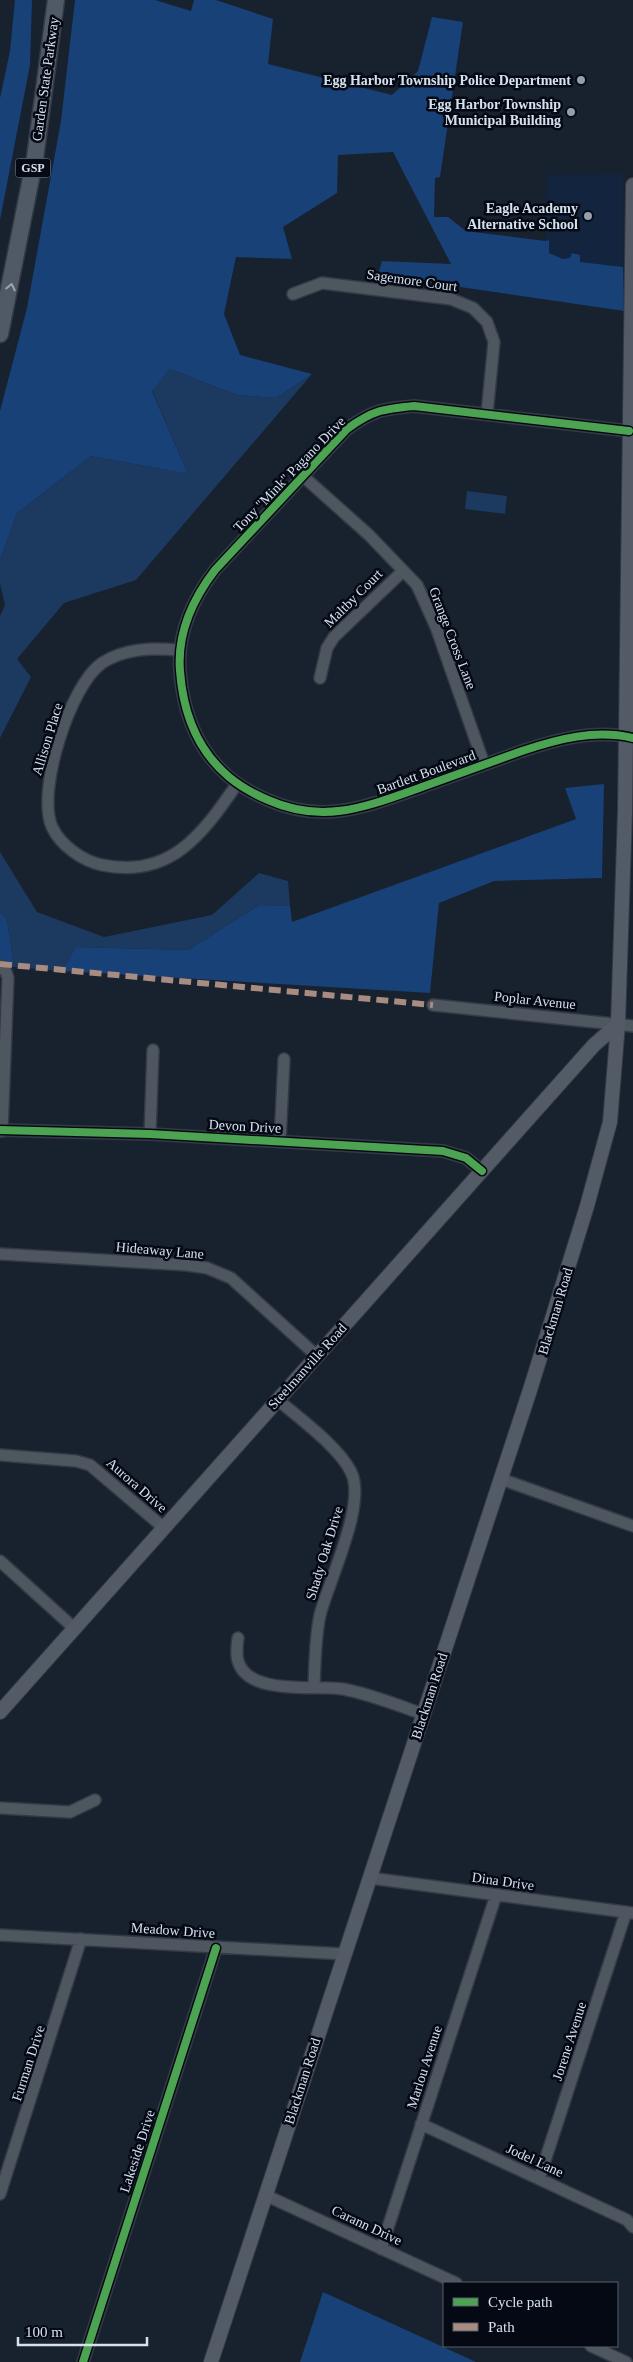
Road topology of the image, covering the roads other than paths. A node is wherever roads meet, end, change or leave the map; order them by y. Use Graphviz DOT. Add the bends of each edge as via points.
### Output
graph roads {
  1 [pos="56,0"];
  2 [pos="633,185"];
  3 [pos="293,294"];
  4 [pos="632,321"];
  5 [pos="0,334"];
  6 [pos="487,414"];
  7 [pos="629,431"];
  8 [pos="304,477"];
  9 [pos="403,571"];
  10 [pos="178,650"];
  11 [pos="320,678"];
  12 [pos="630,737"];
  13 [pos="484,764"];
  14 [pos="237,784"];
  15 [pos="629,812"];
  16 [pos="628,881"];
  17 [pos="0,966"];
  18 [pos="433,1005"];
  19 [pos="618,1024"];
  20 [pos="633,1026"];
  21 [pos="153,1050"];
  22 [pos="284,1059"];
  23 [pos="1,1131"];
  24 [pos="150,1134"];
  25 [pos="280,1141"];
  26 [pos="482,1171"];
  27 [pos="0,1254"];
  28 [pos="317,1356"];
  29 [pos="278,1400"];
  30 [pos="0,1455"];
  31 [pos="501,1479"];
  32 [pos="633,1526"];
  33 [pos="164,1528"];
  34 [pos="0,1561"];
  35 [pos="74,1628"];
  36 [pos="238,1638"];
  37 [pos="314,1687"];
  38 [pos="0,1712"];
  39 [pos="423,1714"];
  40 [pos="95,1800"];
  41 [pos="0,1808"];
  42 [pos="370,1878"];
  43 [pos="496,1895"];
  44 [pos="630,1913"];
  45 [pos="0,1935"];
  46 [pos="81,1939"];
  47 [pos="216,1948"];
  48 [pos="344,1954"];
  49 [pos="421,2124"];
  50 [pos="4,2167"];
  51 [pos="539,2179"];
  52 [pos="0,2194"];
  53 [pos="266,2195"];
  54 [pos="633,2227"];
  55 [pos="381,2248"];
  56 [pos="454,2282"];
  57 [pos="593,2347"];
  58 [pos="83,2362"];
  59 [pos="211,2362"];
  60 [pos="626,2362"];
  5 -- 1 [label="highway, Garden State Parkway / GSP, one-way" via="35,158"];
  2 -- 4 [label="main road, Blackman Road"];
  3 -- 6 [label="street, Sagemore Court" via="322,283 451,299 473,308 487,322 494,342"];
  4 -- 7 [label="main road, Blackman Road"];
  6 -- 7 [label="street, Tony \"Mink\" Pagano Drive"];
  6 -- 8 [label="street, Tony \"Mink\" Pagano Drive" via="414,406 385,408 347,428"];
  7 -- 12 [label="main road, Blackman Road"];
  8 -- 9 [label="street, Grange Cross Lane" via="369,535"];
  8 -- 10 [label="street, Tony \"Mink\" Pagano Drive" via="201,588 188,612"];
  9 -- 11 [label="street, Maltby Court" via="334,637 327,648"];
  9 -- 13 [label="street, Grange Cross Lane" via="417,585 426,602"];
  10 -- 14 [label="street, Tony \"Mink\" Pagano Drive" via="181,695 194,732 220,770"];
  10 -- 14 [label="street, Allison Place" via="131,650 101,664 90,674 78,692 53,761 48,796 52,827 64,843 93,863 116,868 152,865 185,848"];
  12 -- 13 [label="street, Bartlett Boulevard" via="596,734 573,737"];
  12 -- 15 [label="main road, Blackman Road"];
  13 -- 14 [label="street, Bartlett Boulevard" via="371,805 326,813 281,806"];
  15 -- 16 [label="main road, Blackman Road"];
  16 -- 19 [label="main road, Blackman Road"];
  17 -- 23 [label="street" via="6,972 8,984"];
  18 -- 19 [label="street, Poplar Avenue"];
  19 -- 20 [label="street, Poplar Avenue"];
  19 -- 26 [label="main road, Steelmanville Road" via="594,1045"];
  19 -- 31 [label="main road, Blackman Road" via="612,1103 603,1152"];
  21 -- 24 [label="street"];
  22 -- 25 [label="street"];
  23 -- 24 [label="street, Devon Drive"];
  24 -- 25 [label="street, Devon Drive"];
  25 -- 26 [label="street, Devon Drive" via="443,1150 466,1158"];
  26 -- 28 [label="main road, Steelmanville Road"];
  27 -- 28 [label="street, Hideaway Lane" via="212,1269 231,1278"];
  28 -- 29 [label="main road, Steelmanville Road"];
  29 -- 33 [label="main road, Steelmanville Road"];
  29 -- 37 [label="street, Shady Oak Drive" via="338,1453 356,1484 354,1510 320,1616"];
  30 -- 33 [label="street, Aurora Drive" via="90,1465"];
  31 -- 32 [label="street"];
  31 -- 39 [label="main road, Blackman Road"];
  33 -- 35 [label="main road, Steelmanville Road"];
  34 -- 35 [label="street"];
  35 -- 38 [label="main road, Steelmanville Road"];
  36 -- 37 [label="street" via="238,1662 253,1679 277,1686"];
  37 -- 39 [label="street" via="352,1691"];
  39 -- 42 [label="main road, Blackman Road"];
  40 -- 41 [label="street" via="70,1812"];
  42 -- 43 [label="street, Dina Drive"];
  42 -- 48 [label="main road, Blackman Road"];
  43 -- 44 [label="street, Dina Drive"];
  43 -- 49 [label="street, Marlou Avenue"];
  44 -- 51 [label="street, Jorene Avenue"];
  45 -- 46 [label="street, Meadow Drive"];
  46 -- 47 [label="street, Meadow Drive"];
  46 -- 50 [label="street, Furman Drive"];
  47 -- 48 [label="street, Meadow Drive"];
  47 -- 58 [label="street, Lakeside Drive"];
  48 -- 53 [label="main road, Blackman Road"];
  49 -- 51 [label="street, Jodel Lane"];
  49 -- 55 [label="street, Marlou Avenue"];
  50 -- 52 [label="street, Furman Drive"];
  51 -- 54 [label="street, Jodel Lane" via="627,2220"];
  53 -- 55 [label="street, Carann Drive"];
  53 -- 59 [label="main road, Blackman Road"];
  55 -- 56 [label="street, Carann Drive"];
  57 -- 60 [label="street"];
}
